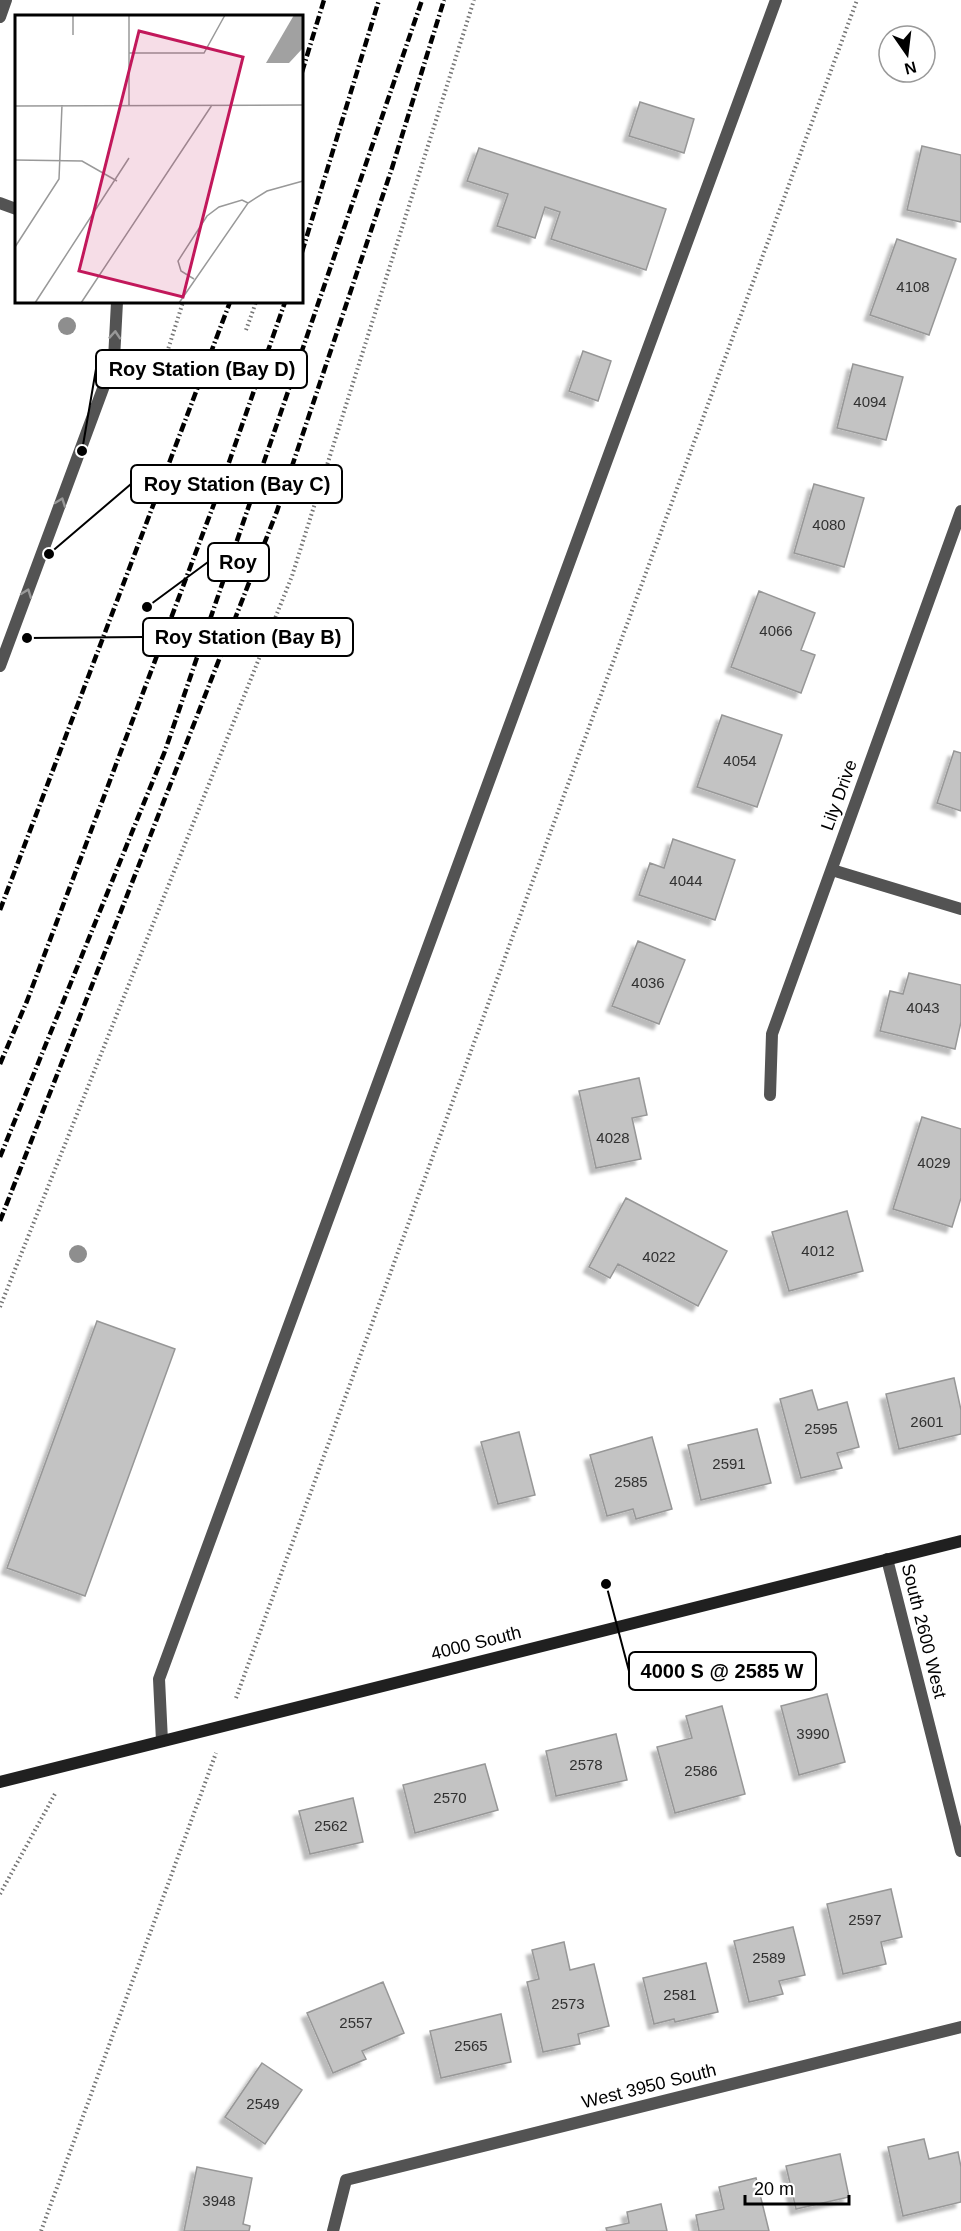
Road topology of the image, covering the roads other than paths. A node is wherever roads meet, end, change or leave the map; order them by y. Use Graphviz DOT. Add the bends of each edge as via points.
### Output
graph roads {
  1 [pos="6,0"];
  2 [pos="776,0"];
  3 [pos="0,17"];
  4 [pos="0,203"];
  5 [pos="15,208"];
  6 [pos="117,303"];
  7 [pos="961,511"];
  8 [pos="0,666"];
  9 [pos="832,870"];
  10 [pos="961,909"];
  11 [pos="770,1095"];
  12 [pos="961,1541"];
  13 [pos="887,1559"];
  14 [pos="162,1741"];
  15 [pos="0,1782"];
  16 [pos="961,1851"];
  17 [pos="961,2027"];
  18 [pos="333,2231"];
  1 -- 3 [label="street"];
  2 -- 14 [label="street" via="159,1679"];
  4 -- 5 [label="street"];
  8 -- 6 [label="street, one-way" via="114,359"];
  7 -- 9 [label="street, Lily Drive"];
  9 -- 10 [label="street"];
  9 -- 11 [label="street, Lily Drive" via="772,1034"];
  12 -- 13 [label="street, 4000 South"];
  13 -- 14 [label="street, 4000 South"];
  13 -- 16 [label="street, South 2600 West"];
  14 -- 15 [label="street, 4000 South"];
  17 -- 18 [label="street, West 3950 South" via="346,2180"];
}
